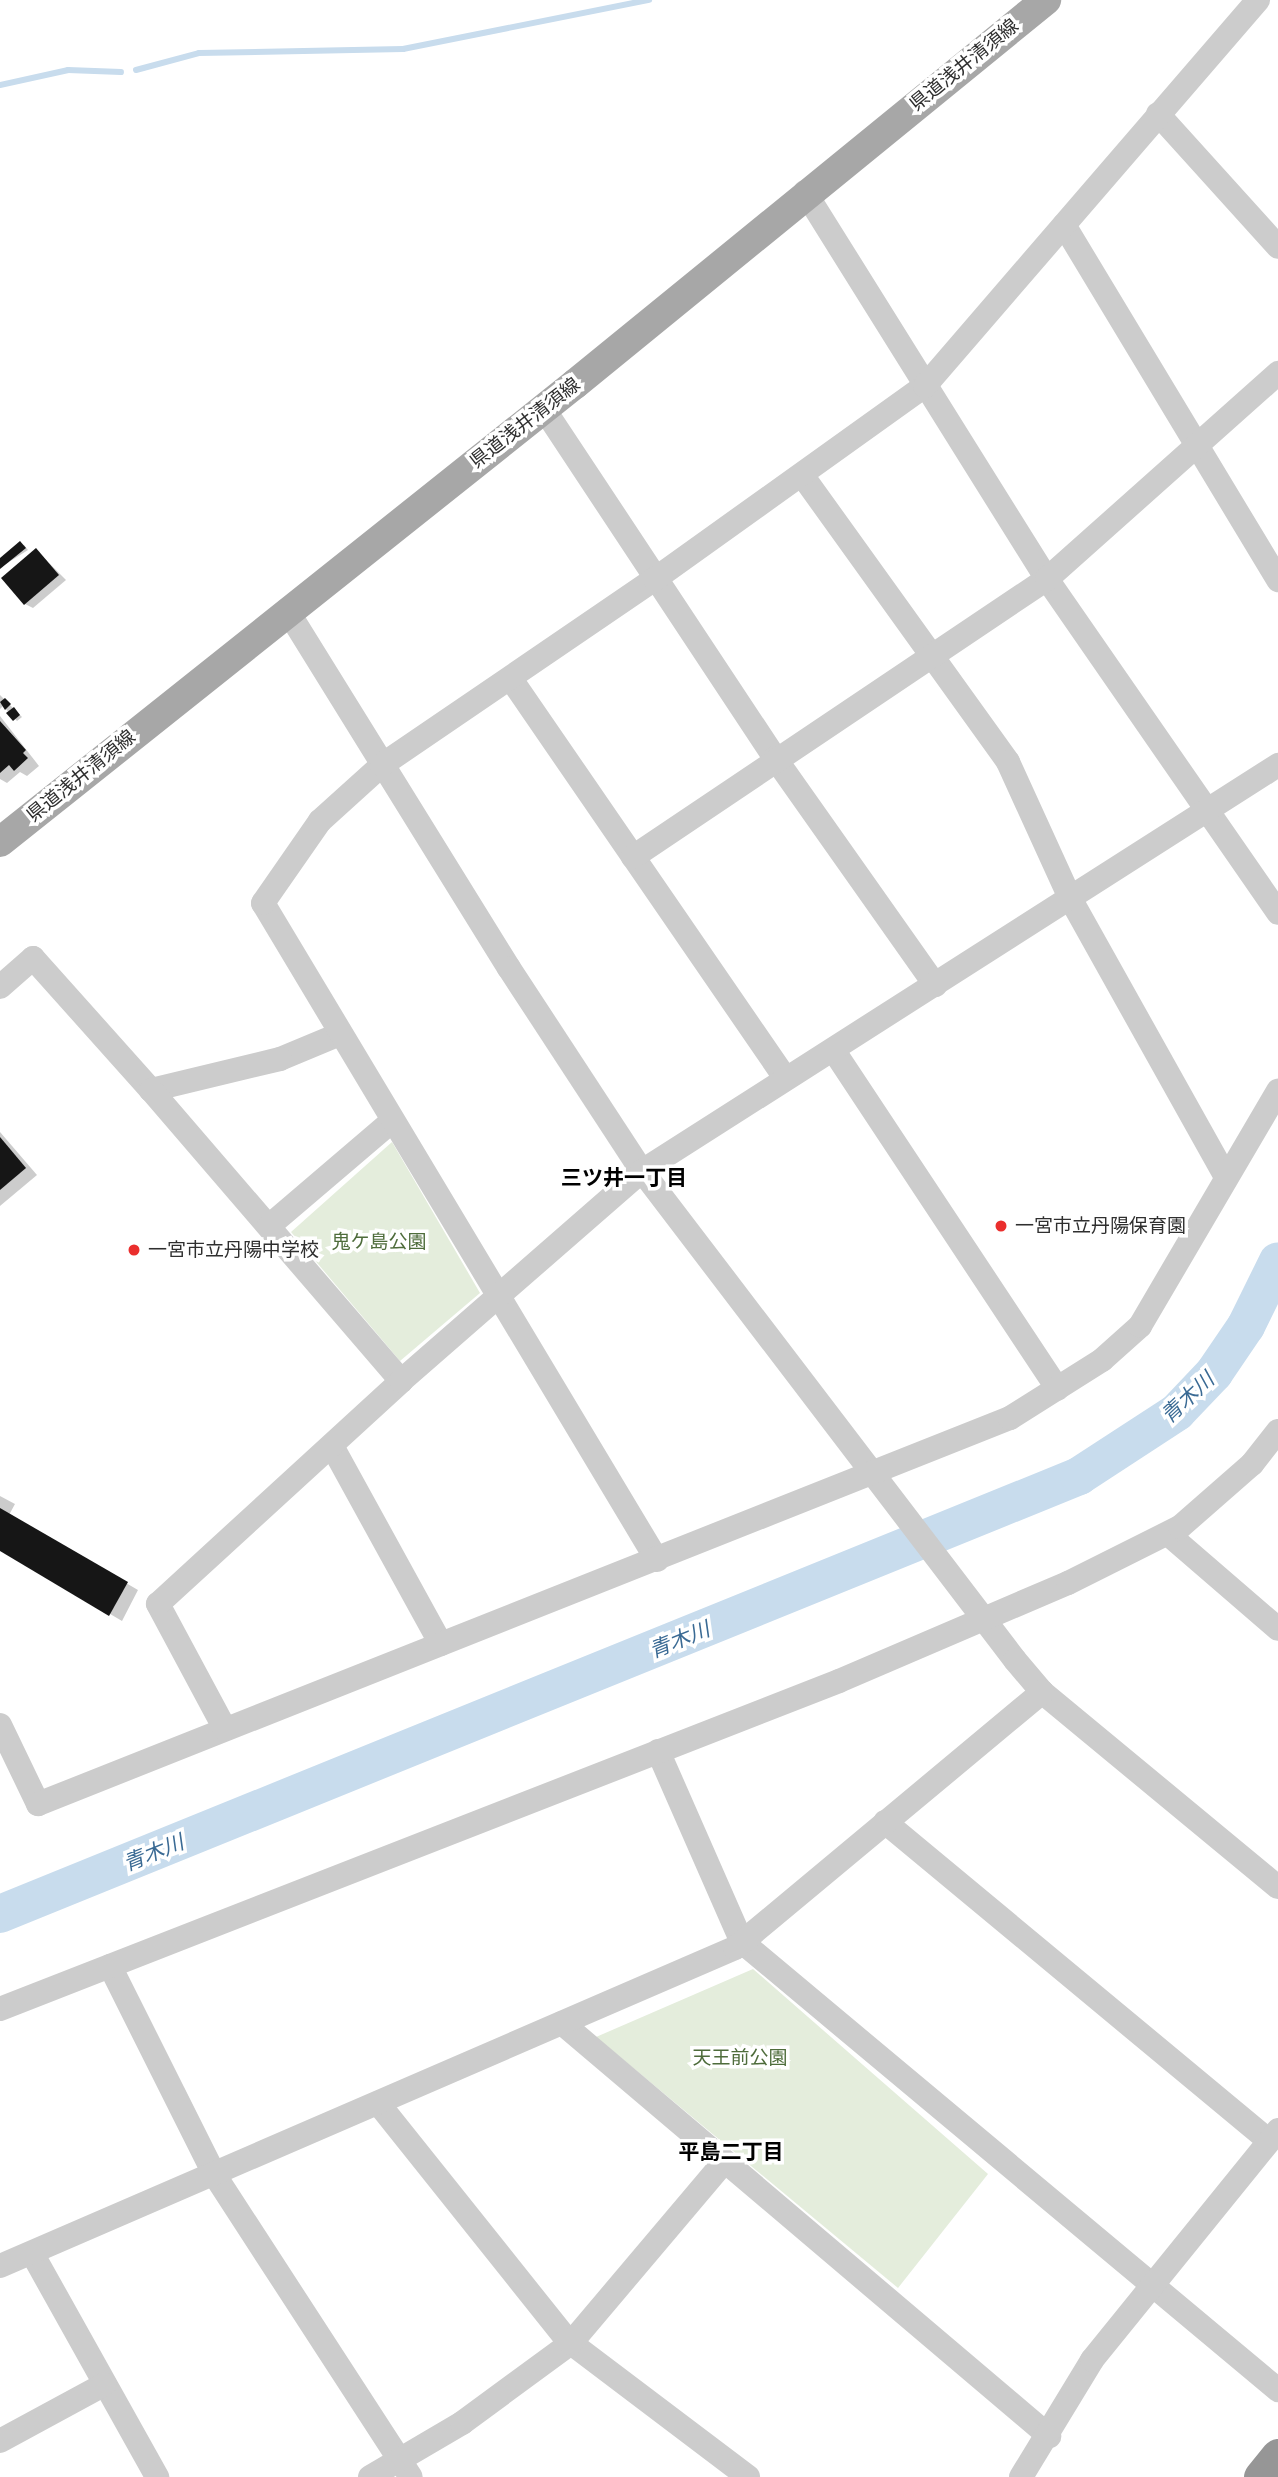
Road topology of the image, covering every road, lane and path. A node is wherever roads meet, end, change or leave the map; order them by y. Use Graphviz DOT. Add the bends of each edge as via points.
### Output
graph roads {
  1 [pos="1046,0"];
  2 [pos="1258,0"];
  3 [pos="1158,114"];
  4 [pos="805,192"];
  5 [pos="1063,225"];
  6 [pos="1278,247"];
  7 [pos="1278,373"];
  8 [pos="925,386"];
  9 [pos="544,409"];
  10 [pos="1194,444"];
  11 [pos="802,475"];
  12 [pos="655,579"];
  13 [pos="1047,579"];
  14 [pos="1278,580"];
  15 [pos="287,610"];
  16 [pos="928,656"];
  17 [pos="511,678"];
  18 [pos="775,758"];
  19 [pos="382,765"];
  20 [pos="1278,765"];
  21 [pos="1207,809"];
  22 [pos="0,842"];
  23 [pos="633,857"];
  24 [pos="1070,898"];
  25 [pos="1278,913"];
  26 [pos="935,985"];
  27 [pos="0,987"];
  28 [pos="340,1034"];
  29 [pos="834,1051"];
  30 [pos="785,1078"];
  31 [pos="150,1090"];
  32 [pos="1278,1091"];
  33 [pos="392,1121"];
  34 [pos="642,1171"];
  35 [pos="1225,1175"];
  36 [pos="269,1226"];
  37 [pos="498,1296"];
  38 [pos="401,1381"];
  39 [pos="1058,1389"];
  40 [pos="1278,1431"];
  41 [pos="332,1446"];
  42 [pos="873,1474"];
  43 [pos="1168,1534"];
  44 [pos="657,1560"];
  45 [pos="976,1609"];
  46 [pos="1278,1629"];
  47 [pos="441,1644"];
  48 [pos="1041,1692"];
  49 [pos="0,1725"];
  50 [pos="225,1729"];
  51 [pos="657,1751"];
  52 [pos="885,1822"];
  53 [pos="1278,1887"];
  54 [pos="742,1942"];
  55 [pos="110,1966"];
  56 [pos="0,2009"];
  57 [pos="562,2023"];
  58 [pos="378,2103"];
  59 [pos="1274,2135"];
  60 [pos="723,2163"];
  61 [pos="214,2174"];
  62 [pos="32,2253"];
  63 [pos="0,2266"];
  64 [pos="1152,2283"];
  65 [pos="571,2343"];
  66 [pos="105,2384"];
  67 [pos="1278,2390"];
  68 [pos="1048,2436"];
  69 [pos="0,2441"];
  70 [pos="1278,2456"];
  71 [pos="405,2469"];
  72 [pos="157,2477"];
  73 [pos="370,2477"];
  74 [pos="748,2477"];
  75 [pos="1021,2477"];
  76 [pos="1261,2477"];
  1 -- 4 [label="main road, 県道浅井清須線"];
  2 -- 3 [label="street"];
  3 -- 5 [label="street"];
  3 -- 6 [label="street"];
  4 -- 8 [label="street"];
  4 -- 9 [label="main road, 県道浅井清須線"];
  5 -- 8 [label="street"];
  5 -- 10 [label="street"];
  7 -- 10 [label="street"];
  8 -- 11 [label="street"];
  8 -- 13 [label="street"];
  9 -- 12 [label="street"];
  9 -- 15 [label="main road, 県道浅井清須線"];
  10 -- 13 [label="street"];
  10 -- 14 [label="street"];
  11 -- 12 [label="street"];
  11 -- 16 [label="street"];
  12 -- 17 [label="street"];
  12 -- 18 [label="street"];
  13 -- 16 [label="street"];
  13 -- 21 [label="street"];
  15 -- 19 [label="street"];
  15 -- 22 [label="main road, 県道浅井清須線"];
  16 -- 18 [label="street"];
  16 -- 24 [label="street" via="1008,762"];
  17 -- 19 [label="street"];
  17 -- 23 [label="street"];
  18 -- 23 [label="street"];
  18 -- 26 [label="street"];
  19 -- 28 [label="street" via="320,821 263,903"];
  19 -- 34 [label="street"];
  20 -- 21 [label="street"];
  21 -- 24 [label="street"];
  21 -- 25 [label="street"];
  23 -- 30 [label="street"];
  24 -- 26 [label="street"];
  24 -- 35 [label="street"];
  26 -- 29 [label="street"];
  27 -- 31 [label="street" via="33,958"];
  28 -- 31 [label="street" via="280,1059"];
  28 -- 33 [label="street"];
  29 -- 30 [label="street"];
  29 -- 39 [label="street"];
  30 -- 34 [label="street"];
  31 -- 36 [label="street"];
  32 -- 35 [label="street"];
  33 -- 36 [label="street"];
  33 -- 37 [label="street"];
  34 -- 37 [label="street"];
  34 -- 42 [label="street"];
  35 -- 39 [label="street" via="1140,1326"];
  36 -- 38 [label="street"];
  37 -- 38 [label="street"];
  37 -- 44 [label="street"];
  38 -- 41 [label="street"];
  39 -- 42 [label="street" via="1010,1418"];
  40 -- 43 [label="street" via="1252,1464"];
  41 -- 47 [label="street"];
  41 -- 50 [label="street" via="158,1604"];
  42 -- 44 [label="street"];
  42 -- 45 [label="street"];
  43 -- 45 [label="street" via="1068,1583"];
  43 -- 46 [label="street"];
  44 -- 47 [label="street"];
  45 -- 48 [label="street"];
  45 -- 51 [label="street" via="839,1681"];
  47 -- 50 [label="street"];
  48 -- 52 [label="street"];
  48 -- 53 [label="street"];
  49 -- 50 [label="street" via="38,1804"];
  51 -- 54 [label="street"];
  51 -- 55 [label="street"];
  52 -- 54 [label="street"];
  52 -- 59 [label="street"];
  54 -- 57 [label="street"];
  54 -- 64 [label="street"];
  55 -- 56 [label="street"];
  55 -- 61 [label="street"];
  57 -- 58 [label="street"];
  57 -- 60 [label="street"];
  58 -- 61 [label="street"];
  58 -- 65 [label="street"];
  59 -- 64 [label="street"];
  60 -- 65 [label="street"];
  60 -- 68 [label="street"];
  61 -- 62 [label="street"];
  61 -- 71 [label="street"];
  62 -- 63 [label="street"];
  62 -- 66 [label="street"];
  64 -- 67 [label="street"];
  64 -- 68 [label="street" via="1092,2360"];
  65 -- 71 [label="street"];
  65 -- 74 [label="street"];
  66 -- 69 [label="street"];
  66 -- 72 [label="street"];
  68 -- 75 [label="street"];
  70 -- 76 [label="highway"];
  71 -- 73 [label="street"];
}
